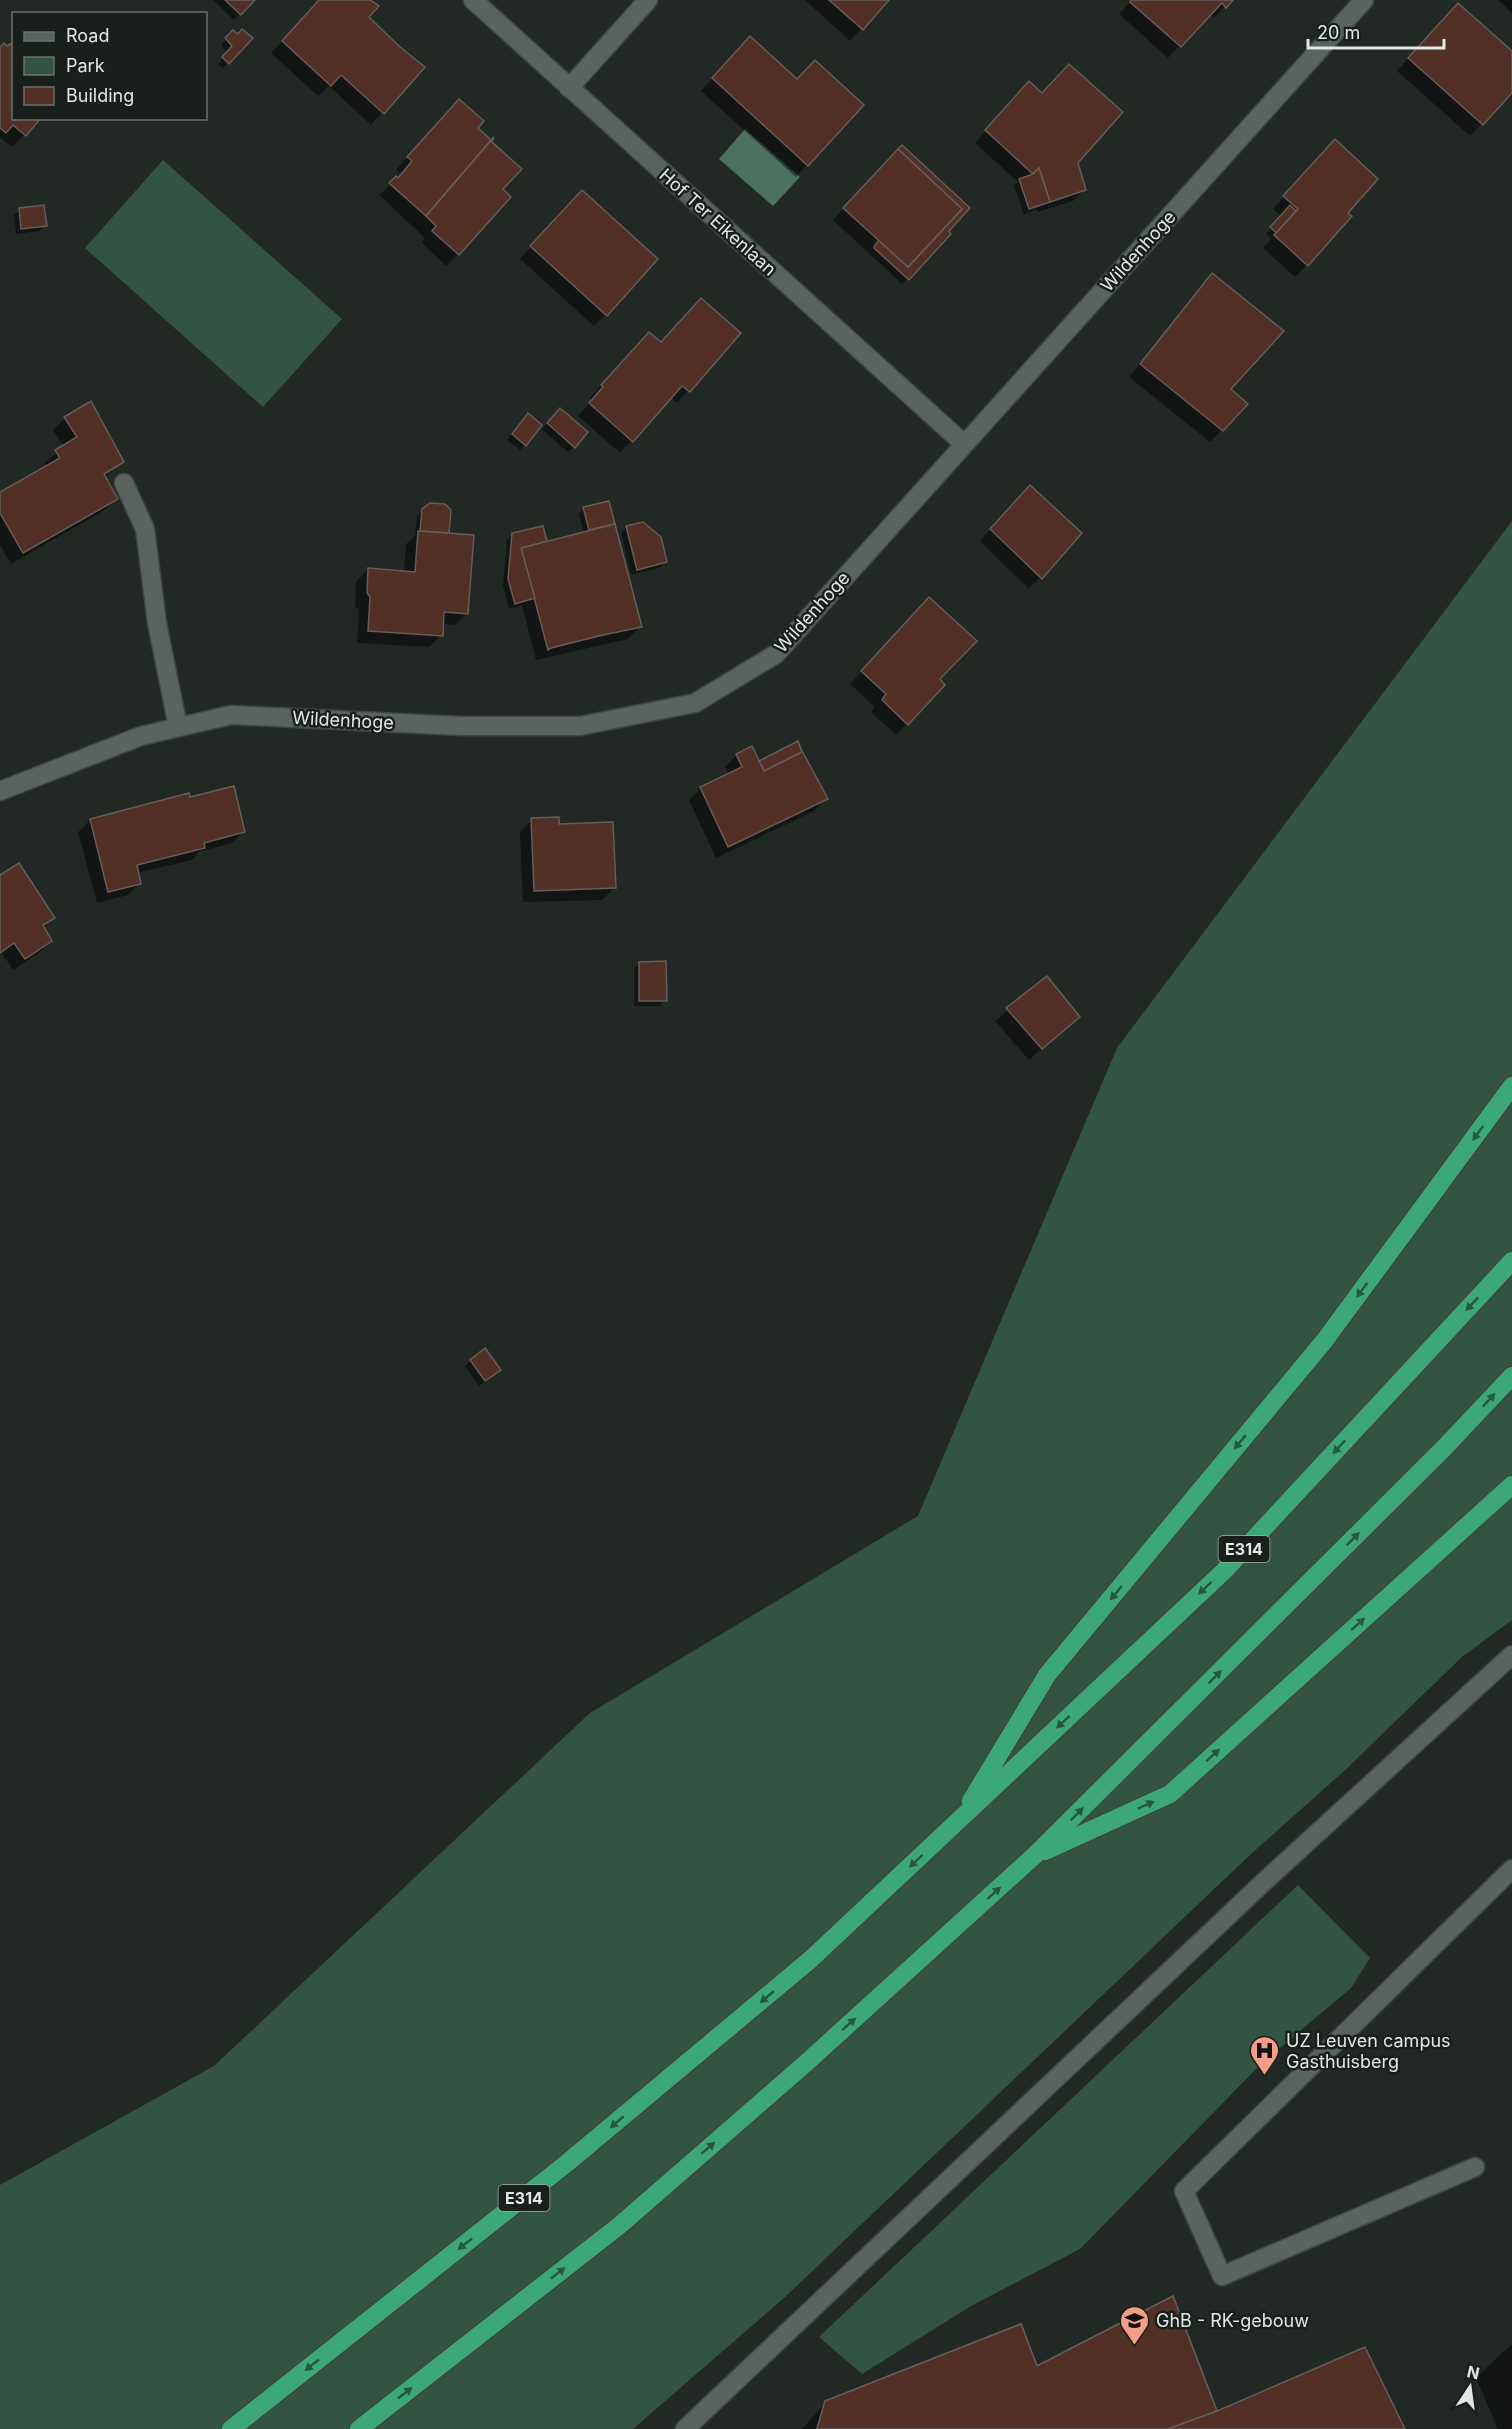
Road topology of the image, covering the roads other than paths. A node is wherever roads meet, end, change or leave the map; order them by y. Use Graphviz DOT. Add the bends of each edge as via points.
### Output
graph roads {
  1 [pos="473,0"];
  2 [pos="648,0"];
  3 [pos="1364,0"];
  4 [pos="569,88"];
  5 [pos="964,444"];
  6 [pos="124,483"];
  7 [pos="178,727"];
  8 [pos="0,791"];
  9 [pos="1512,1086"];
  10 [pos="1512,1262"];
  11 [pos="1512,1376"];
  12 [pos="1512,1485"];
  13 [pos="1512,1655"];
  14 [pos="959,1821"];
  15 [pos="1035,1855"];
  16 [pos="1512,1869"];
  17 [pos="1475,2167"];
  18 [pos="231,2429"];
  19 [pos="358,2429"];
  20 [pos="685,2429"];
  1 -- 4 [label="street, Hof Ter Eikenlaan"];
  2 -- 4 [label="street"];
  3 -- 5 [label="street, Wildenhoge"];
  4 -- 5 [label="street, Hof Ter Eikenlaan"];
  5 -- 7 [label="street, Wildenhoge" via="776,654 695,704 580,726 462,726 231,715"];
  6 -- 7 [label="street" via="145,529 157,623"];
  7 -- 8 [label="street, Wildenhoge" via="141,736"];
  9 -- 14 [label="highway, one-way" via="1325,1340 1047,1675"];
  10 -- 14 [label="highway, E314, one-way" via="1224,1571"];
  15 -- 11 [label="highway, one-way"];
  15 -- 12 [label="highway, one-way" via="1170,1794"];
  13 -- 20 [label="street" via="1260,1886"];
  14 -- 18 [label="highway, E314, one-way" via="802,1967 567,2163"];
  19 -- 15 [label="highway, one-way" via="620,2225"];
  16 -- 17 [label="street" via="1184,2191 1222,2276"];
}
